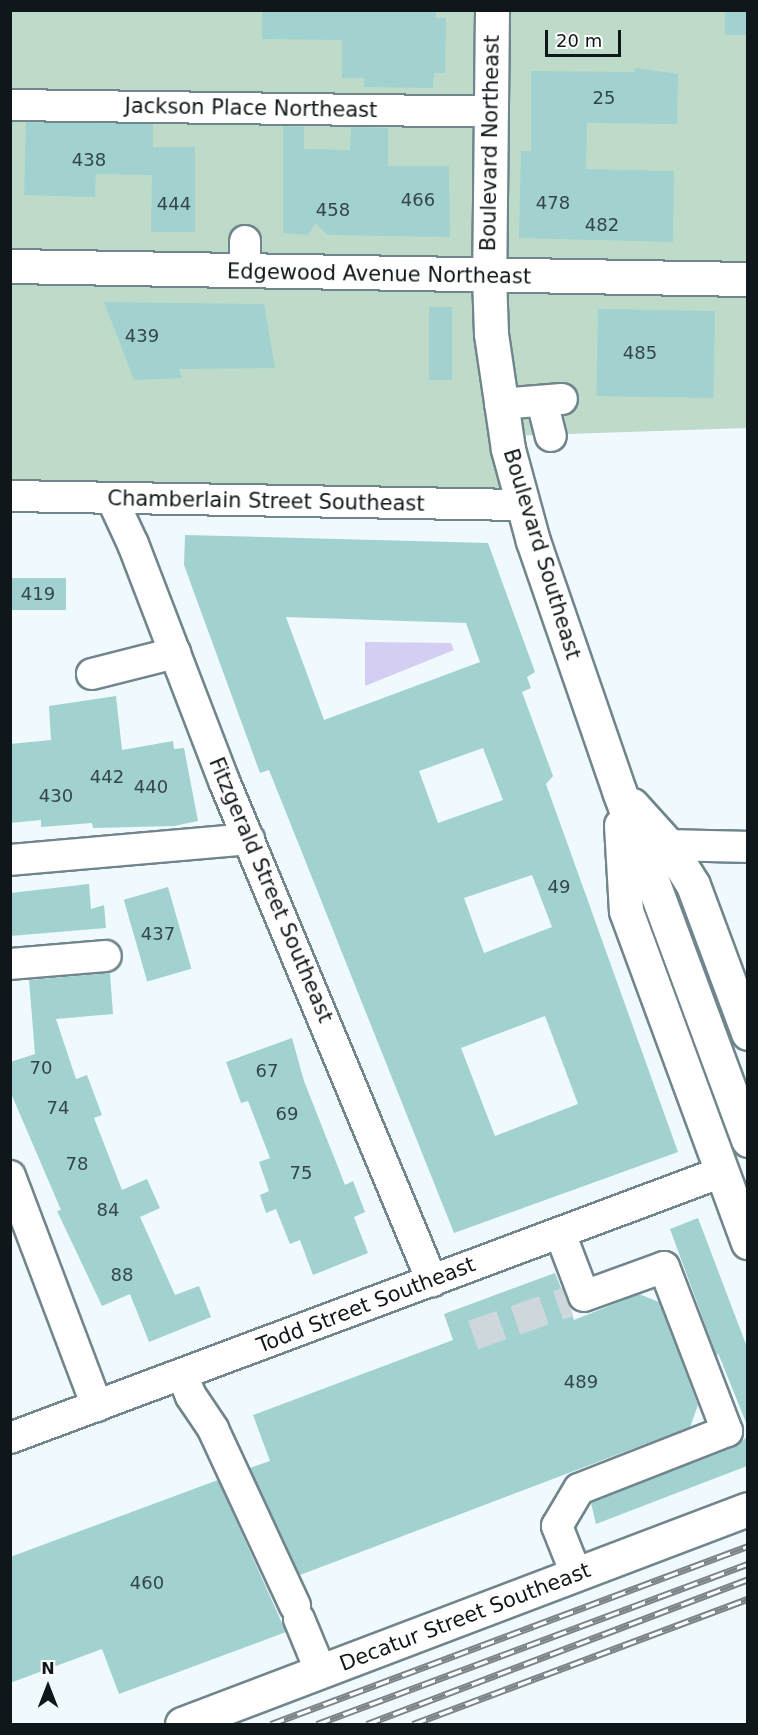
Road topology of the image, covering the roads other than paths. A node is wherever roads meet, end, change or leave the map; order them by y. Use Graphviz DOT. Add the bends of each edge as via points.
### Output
graph roads {
  1 [pos="492,10"];
  2 [pos="10,105"];
  3 [pos="491,112"];
  4 [pos="10,266"];
  5 [pos="489,276"];
  6 [pos="747,279"];
  7 [pos="500,404"];
  8 [pos="551,436"];
  9 [pos="10,496"];
  10 [pos="112,499"];
  11 [pos="522,505"];
  12 [pos="175,653"];
  13 [pos="92,674"];
  14 [pos="619,791"];
  15 [pos="249,839"];
  16 [pos="668,845"];
  17 [pos="747,847"];
  18 [pos="10,860"];
  19 [pos="106,956"];
  20 [pos="10,964"];
  21 [pos="747,1033"];
  22 [pos="747,1140"];
  23 [pos="722,1172"];
  24 [pos="10,1176"];
  25 [pos="560,1233"];
  26 [pos="747,1242"];
  27 [pos="432,1281"];
  28 [pos="182,1374"];
  29 [pos="97,1406"];
  30 [pos="10,1438"];
  31 [pos="747,1509"];
  32 [pos="576,1574"];
  33 [pos="321,1672"];
  34 [pos="182,1725"];
  1 -- 3 [label="main road, Boulevard Northeast"];
  2 -- 3 [label="street, Jackson Place Northeast"];
  3 -- 5 [label="main road, Boulevard Northeast"];
  4 -- 5 [label="main road, Edgewood Avenue Northeast" via="245,256"];
  5 -- 6 [label="main road, Edgewood Avenue Northeast"];
  5 -- 7 [label="main road, Boulevard Southeast"];
  7 -- 8 [label="street" via="552,400"];
  7 -- 11 [label="main road, Boulevard Southeast"];
  9 -- 10 [label="street, Chamberlain Street Southeast"];
  10 -- 11 [label="street, Chamberlain Street Southeast"];
  10 -- 12 [label="street, Fitzgerald Street Southeast"];
  11 -- 14 [label="main road, Boulevard Southeast"];
  12 -- 13 [label="street"];
  12 -- 15 [label="street, Fitzgerald Street Southeast"];
  14 -- 16 [label="main road, Boulevard Southeast"];
  14 -- 22 [label="main road, Boulevard Southeast"];
  14 -- 23 [label="main road" via="626,911"];
  15 -- 18 [label="street"];
  15 -- 27 [label="street, Fitzgerald Street Southeast"];
  16 -- 17 [label="street"];
  16 -- 21 [label="main road, Boulevard Southeast" via="693,885"];
  19 -- 20 [label="street"];
  23 -- 25 [label="street, Todd Street Southeast"];
  23 -- 26 [label="main road"];
  24 -- 29 [label="street"];
  25 -- 27 [label="street, Todd Street Southeast"];
  25 -- 32 [label="street" via="576,1299 664,1267 727,1431 579,1489 557,1526"];
  27 -- 28 [label="street, Todd Street Southeast"];
  28 -- 29 [label="street, Todd Street Southeast"];
  28 -- 33 [label="street" via="190,1396 213,1429"];
  29 -- 30 [label="street, Todd Street Southeast"];
  31 -- 32 [label="main road, Decatur Street Southeast"];
  32 -- 33 [label="main road, Decatur Street Southeast"];
  33 -- 34 [label="main road, Decatur Street Southeast"];
}
